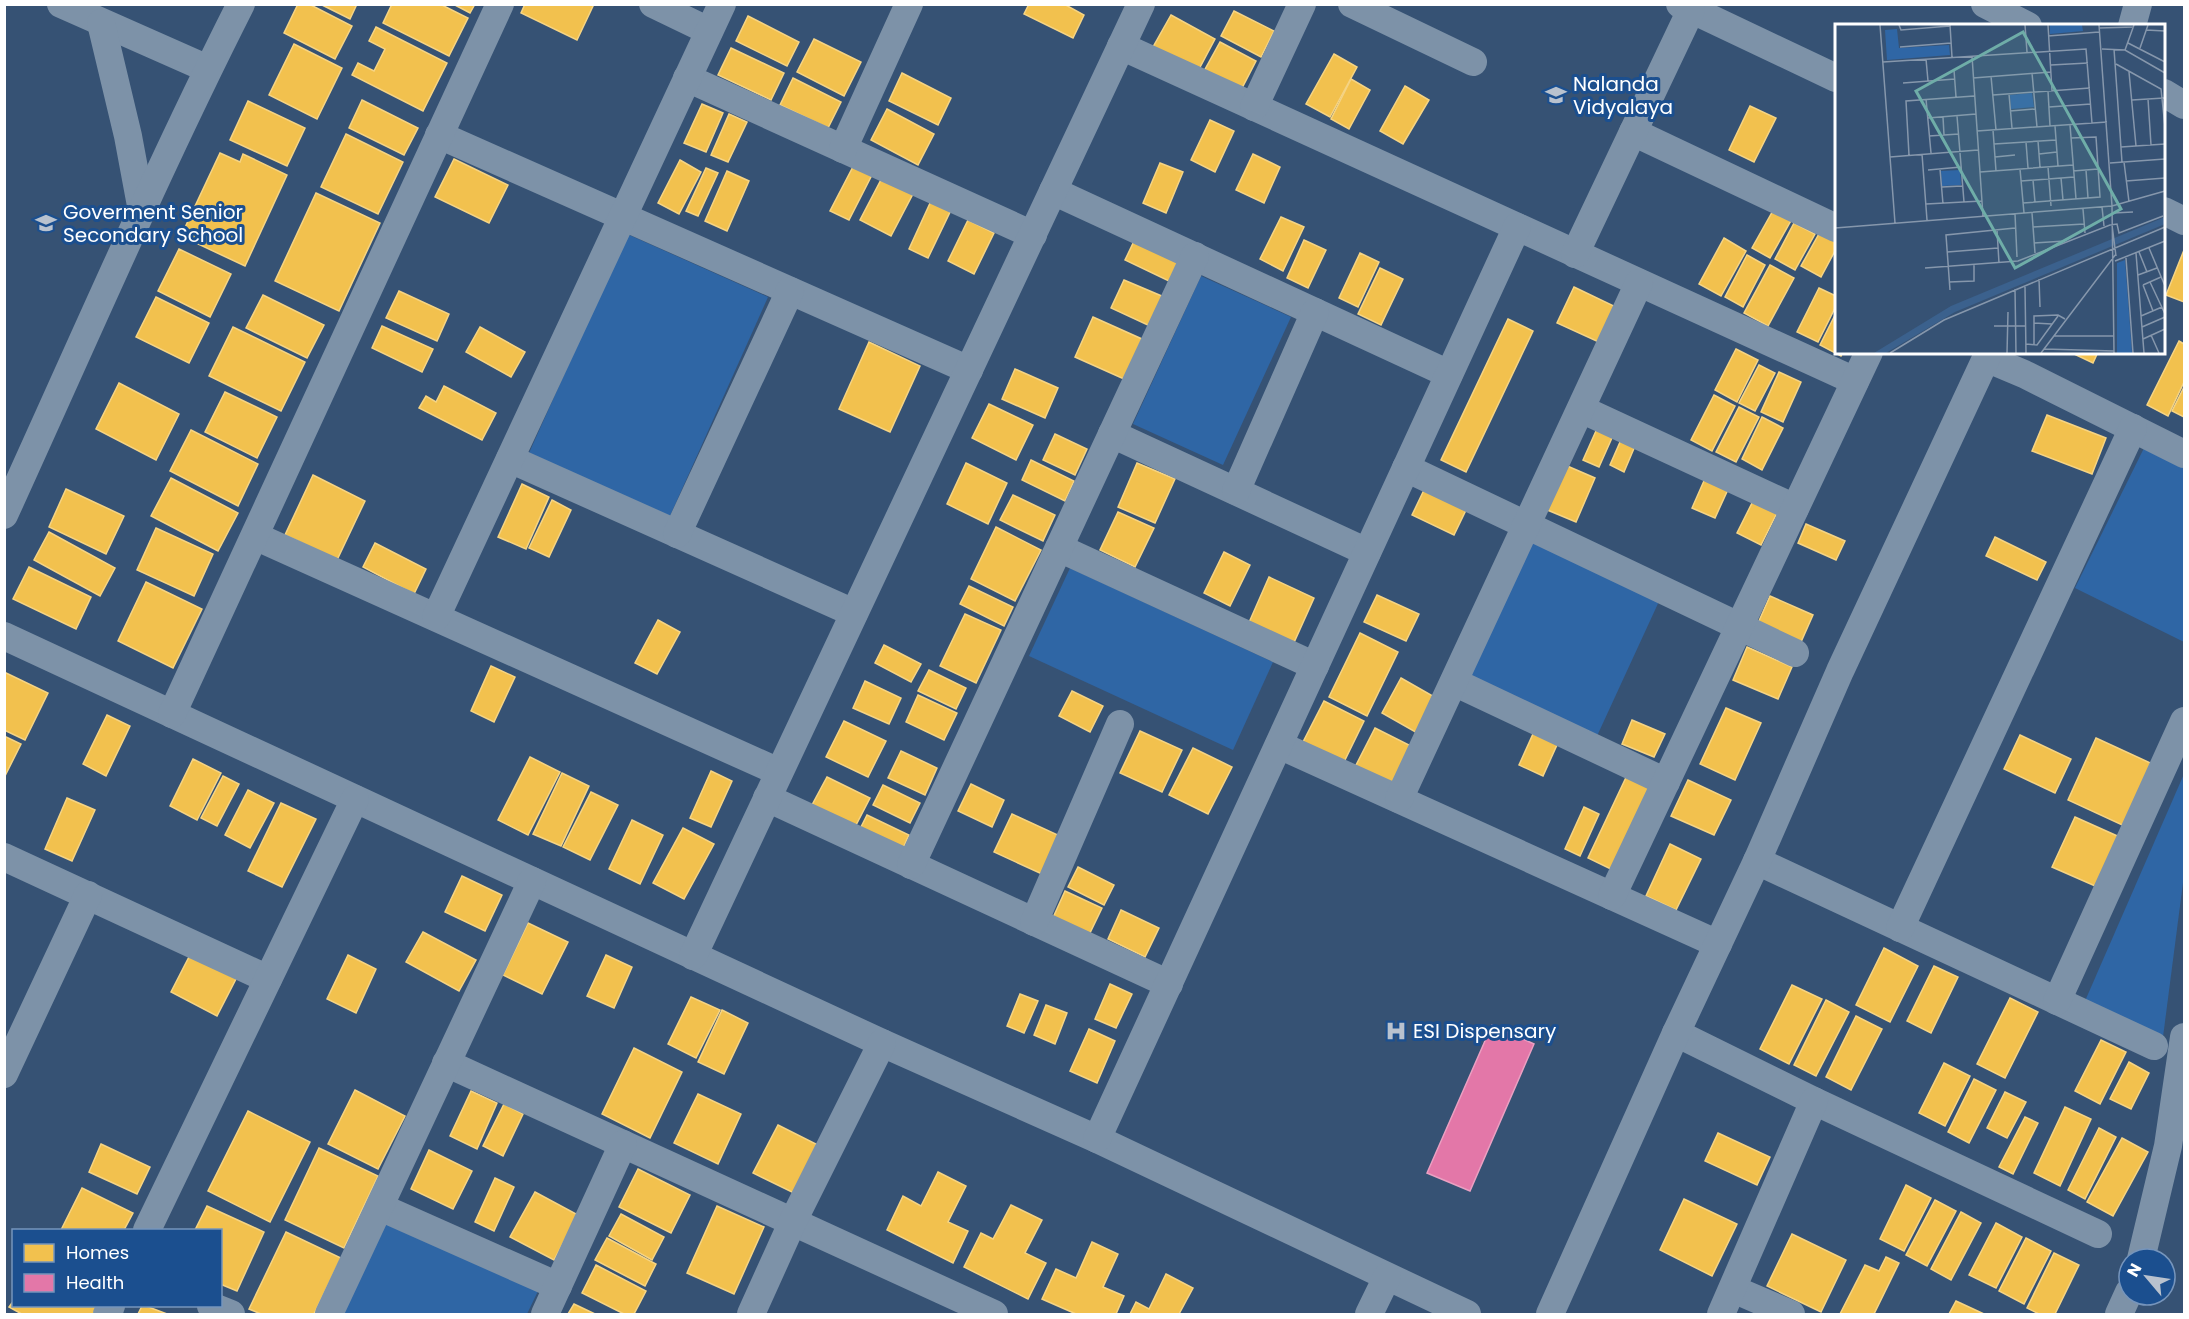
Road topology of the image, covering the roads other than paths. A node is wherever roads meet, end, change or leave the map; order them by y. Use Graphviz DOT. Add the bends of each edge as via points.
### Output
graph roads {
  1 [pos="61,4"];
  2 [pos="240,4"];
  3 [pos="500,4"];
  4 [pos="653,4"];
  5 [pos="722,4"];
  6 [pos="909,4"];
  7 [pos="1141,4"];
  8 [pos="1302,4"];
  9 [pos="1352,4"];
  10 [pos="1985,4"];
  11 [pos="2138,4"];
  12 [pos="1686,7"];
  13 [pos="101,23"];
  14 [pos="2024,24"];
  15 [pos="2133,24"];
  16 [pos="709,31"];
  17 [pos="1121,46"];
  18 [pos="1473,62"];
  19 [pos="208,69"];
  20 [pos="687,78"];
  21 [pos="1835,78"];
  22 [pos="1254,107"];
  23 [pos="1633,132"];
  24 [pos="439,135"];
  25 [pos="843,149"];
  26 [pos="1053,191"];
  27 [pos="142,211"];
  28 [pos="2165,212"];
  29 [pos="623,217"];
  30 [pos="2184,221"];
  31 [pos="1517,227"];
  32 [pos="1835,228"];
  33 [pos="1032,236"];
  34 [pos="1575,254"];
  35 [pos="1195,256"];
  36 [pos="1640,283"];
  37 [pos="790,291"];
  38 [pos="1315,312"];
  39 [pos="1868,354"];
  40 [pos="1987,355"];
  41 [pos="969,370"];
  42 [pos="1449,374"];
  43 [pos="1855,381"];
  44 [pos="1581,409"];
  45 [pos="2133,428"];
  46 [pos="1112,434"];
  47 [pos="2184,453"];
  48 [pos="510,459"];
  49 [pos="1406,468"];
  50 [pos="1236,491"];
  51 [pos="1795,508"];
  52 [pos="4,515"];
  53 [pos="1526,525"];
  54 [pos="677,534"];
  55 [pos="255,536"];
  56 [pos="1059,548"];
  57 [pos="1367,552"];
  58 [pos="854,613"];
  59 [pos="436,617"];
  60 [pos="1740,627"];
  61 [pos="4,636"];
  62 [pos="1795,653"];
  63 [pos="1315,666"];
  64 [pos="1454,682"];
  65 [pos="172,714"];
  66 [pos="2184,722"];
  67 [pos="1120,724"];
  68 [pos="1279,745"];
  69 [pos="779,772"];
  70 [pos="1666,782"];
  71 [pos="767,798"];
  72 [pos="355,799"];
  73 [pos="1399,799"];
  74 [pos="4,857"];
  75 [pos="1757,861"];
  76 [pos="911,865"];
  77 [pos="532,881"];
  78 [pos="88,895"];
  79 [pos="1612,896"];
  80 [pos="1034,922"];
  81 [pos="1900,928"];
  82 [pos="1719,944"];
  83 [pos="693,956"];
  84 [pos="268,979"];
  85 [pos="1169,984"];
  86 [pos="2057,1001"];
  87 [pos="1676,1033"];
  88 [pos="2184,1037"];
  89 [pos="882,1043"];
  90 [pos="2154,1046"];
  91 [pos="446,1063"];
  92 [pos="4,1074"];
  93 [pos="1814,1101"];
  94 [pos="1097,1139"];
  95 [pos="623,1144"];
  96 [pos="380,1207"];
  97 [pos="793,1221"];
  98 [pos="147,1229"];
  99 [pos="2098,1234"];
  100 [pos="2144,1247"];
  101 [pos="1387,1277"];
  102 [pos="558,1286"];
  103 [pos="1733,1289"];
  104 [pos="953,1306"];
  105 [pos="216,1307"];
  106 [pos="231,1314"];
  107 [pos="330,1314"];
  108 [pos="545,1314"];
  109 [pos="751,1314"];
  110 [pos="994,1314"];
  111 [pos="1369,1314"];
  112 [pos="1467,1314"];
  113 [pos="1550,1314"];
  114 [pos="1721,1314"];
  115 [pos="1791,1314"];
  1 -- 13 [label="street"];
  2 -- 19 [label="street"];
  3 -- 24 [label="street"];
  4 -- 16 [label="street"];
  5 -- 16 [label="street"];
  6 -- 25 [label="street"];
  7 -- 17 [label="street"];
  8 -- 22 [label="street"];
  9 -- 18 [label="street"];
  10 -- 14 [label="street"];
  11 -- 15 [label="street"];
  12 -- 21 [label="street"];
  12 -- 23 [label="street"];
  13 -- 19 [label="street"];
  13 -- 27 [label="street"];
  16 -- 20 [label="street"];
  17 -- 22 [label="street"];
  17 -- 26 [label="street"];
  19 -- 27 [label="street"];
  20 -- 25 [label="street"];
  20 -- 29 [label="street"];
  22 -- 31 [label="street"];
  23 -- 32 [label="street"];
  23 -- 34 [label="street"];
  24 -- 29 [label="street"];
  24 -- 55 [label="street"];
  25 -- 33 [label="street"];
  26 -- 33 [label="street"];
  26 -- 35 [label="street"];
  27 -- 52 [label="street"];
  28 -- 30 [label="street"];
  29 -- 37 [label="street"];
  29 -- 48 [label="street"];
  31 -- 34 [label="street"];
  31 -- 42 [label="street"];
  33 -- 41 [label="street"];
  34 -- 36 [label="street"];
  35 -- 38 [label="street"];
  35 -- 46 [label="street"];
  36 -- 43 [label="street"];
  36 -- 44 [label="street"];
  37 -- 41 [label="street"];
  37 -- 54 [label="street"];
  38 -- 42 [label="street"];
  38 -- 50 [label="street"];
  39 -- 43 [label="street"];
  40 -- 45 [label="street"];
  40 -- 75 [label="street" via="1840,671"];
  41 -- 58 [label="street"];
  42 -- 49 [label="street"];
  43 -- 51 [label="street"];
  44 -- 51 [label="street"];
  44 -- 53 [label="street"];
  45 -- 47 [label="street"];
  45 -- 81 [label="street"];
  46 -- 50 [label="street"];
  46 -- 56 [label="street"];
  48 -- 54 [label="street"];
  48 -- 59 [label="street"];
  49 -- 53 [label="street"];
  49 -- 57 [label="street"];
  50 -- 57 [label="street"];
  51 -- 60 [label="street"];
  53 -- 60 [label="street"];
  53 -- 64 [label="street"];
  54 -- 58 [label="street"];
  55 -- 59 [label="street"];
  55 -- 65 [label="street"];
  56 -- 63 [label="street"];
  56 -- 76 [label="street"];
  57 -- 63 [label="street"];
  58 -- 69 [label="street"];
  59 -- 69 [label="street"];
  60 -- 62 [label="street"];
  60 -- 70 [label="street"];
  61 -- 65 [label="street"];
  63 -- 68 [label="street"];
  64 -- 70 [label="street"];
  64 -- 73 [label="street"];
  65 -- 72 [label="street"];
  66 -- 86 [label="street"];
  67 -- 80 [label="street"];
  68 -- 73 [label="street"];
  68 -- 85 [label="street"];
  69 -- 71 [label="street"];
  70 -- 79 [label="street"];
  71 -- 76 [label="street"];
  71 -- 83 [label="street"];
  72 -- 77 [label="street"];
  72 -- 84 [label="street"];
  73 -- 79 [label="street"];
  74 -- 78 [label="street"];
  75 -- 81 [label="street"];
  75 -- 82 [label="street"];
  76 -- 80 [label="street"];
  77 -- 83 [label="street"];
  77 -- 91 [label="street"];
  78 -- 84 [label="street"];
  78 -- 92 [label="street"];
  79 -- 82 [label="street"];
  80 -- 85 [label="street"];
  81 -- 86 [label="street"];
  82 -- 87 [label="street"];
  83 -- 89 [label="street"];
  84 -- 98 [label="street"];
  85 -- 94 [label="street"];
  86 -- 90 [label="street"];
  87 -- 93 [label="street"];
  87 -- 113 [label="street"];
  88 -- 100 [label="street" via="2168,1146"];
  89 -- 94 [label="street"];
  89 -- 97 [label="street"];
  91 -- 95 [label="street"];
  91 -- 96 [label="street"];
  93 -- 99 [label="street"];
  93 -- 103 [label="street"];
  94 -- 101 [label="street"];
  95 -- 97 [label="street"];
  95 -- 102 [label="street"];
  96 -- 102 [label="street"];
  96 -- 107 [label="street"];
  97 -- 104 [label="street"];
  97 -- 109 [label="street"];
  101 -- 111 [label="street"];
  101 -- 112 [label="street"];
  102 -- 108 [label="street"];
  103 -- 114 [label="street"];
  103 -- 115 [label="street"];
  104 -- 110 [label="street"];
  105 -- 106 [label="street"];
}
